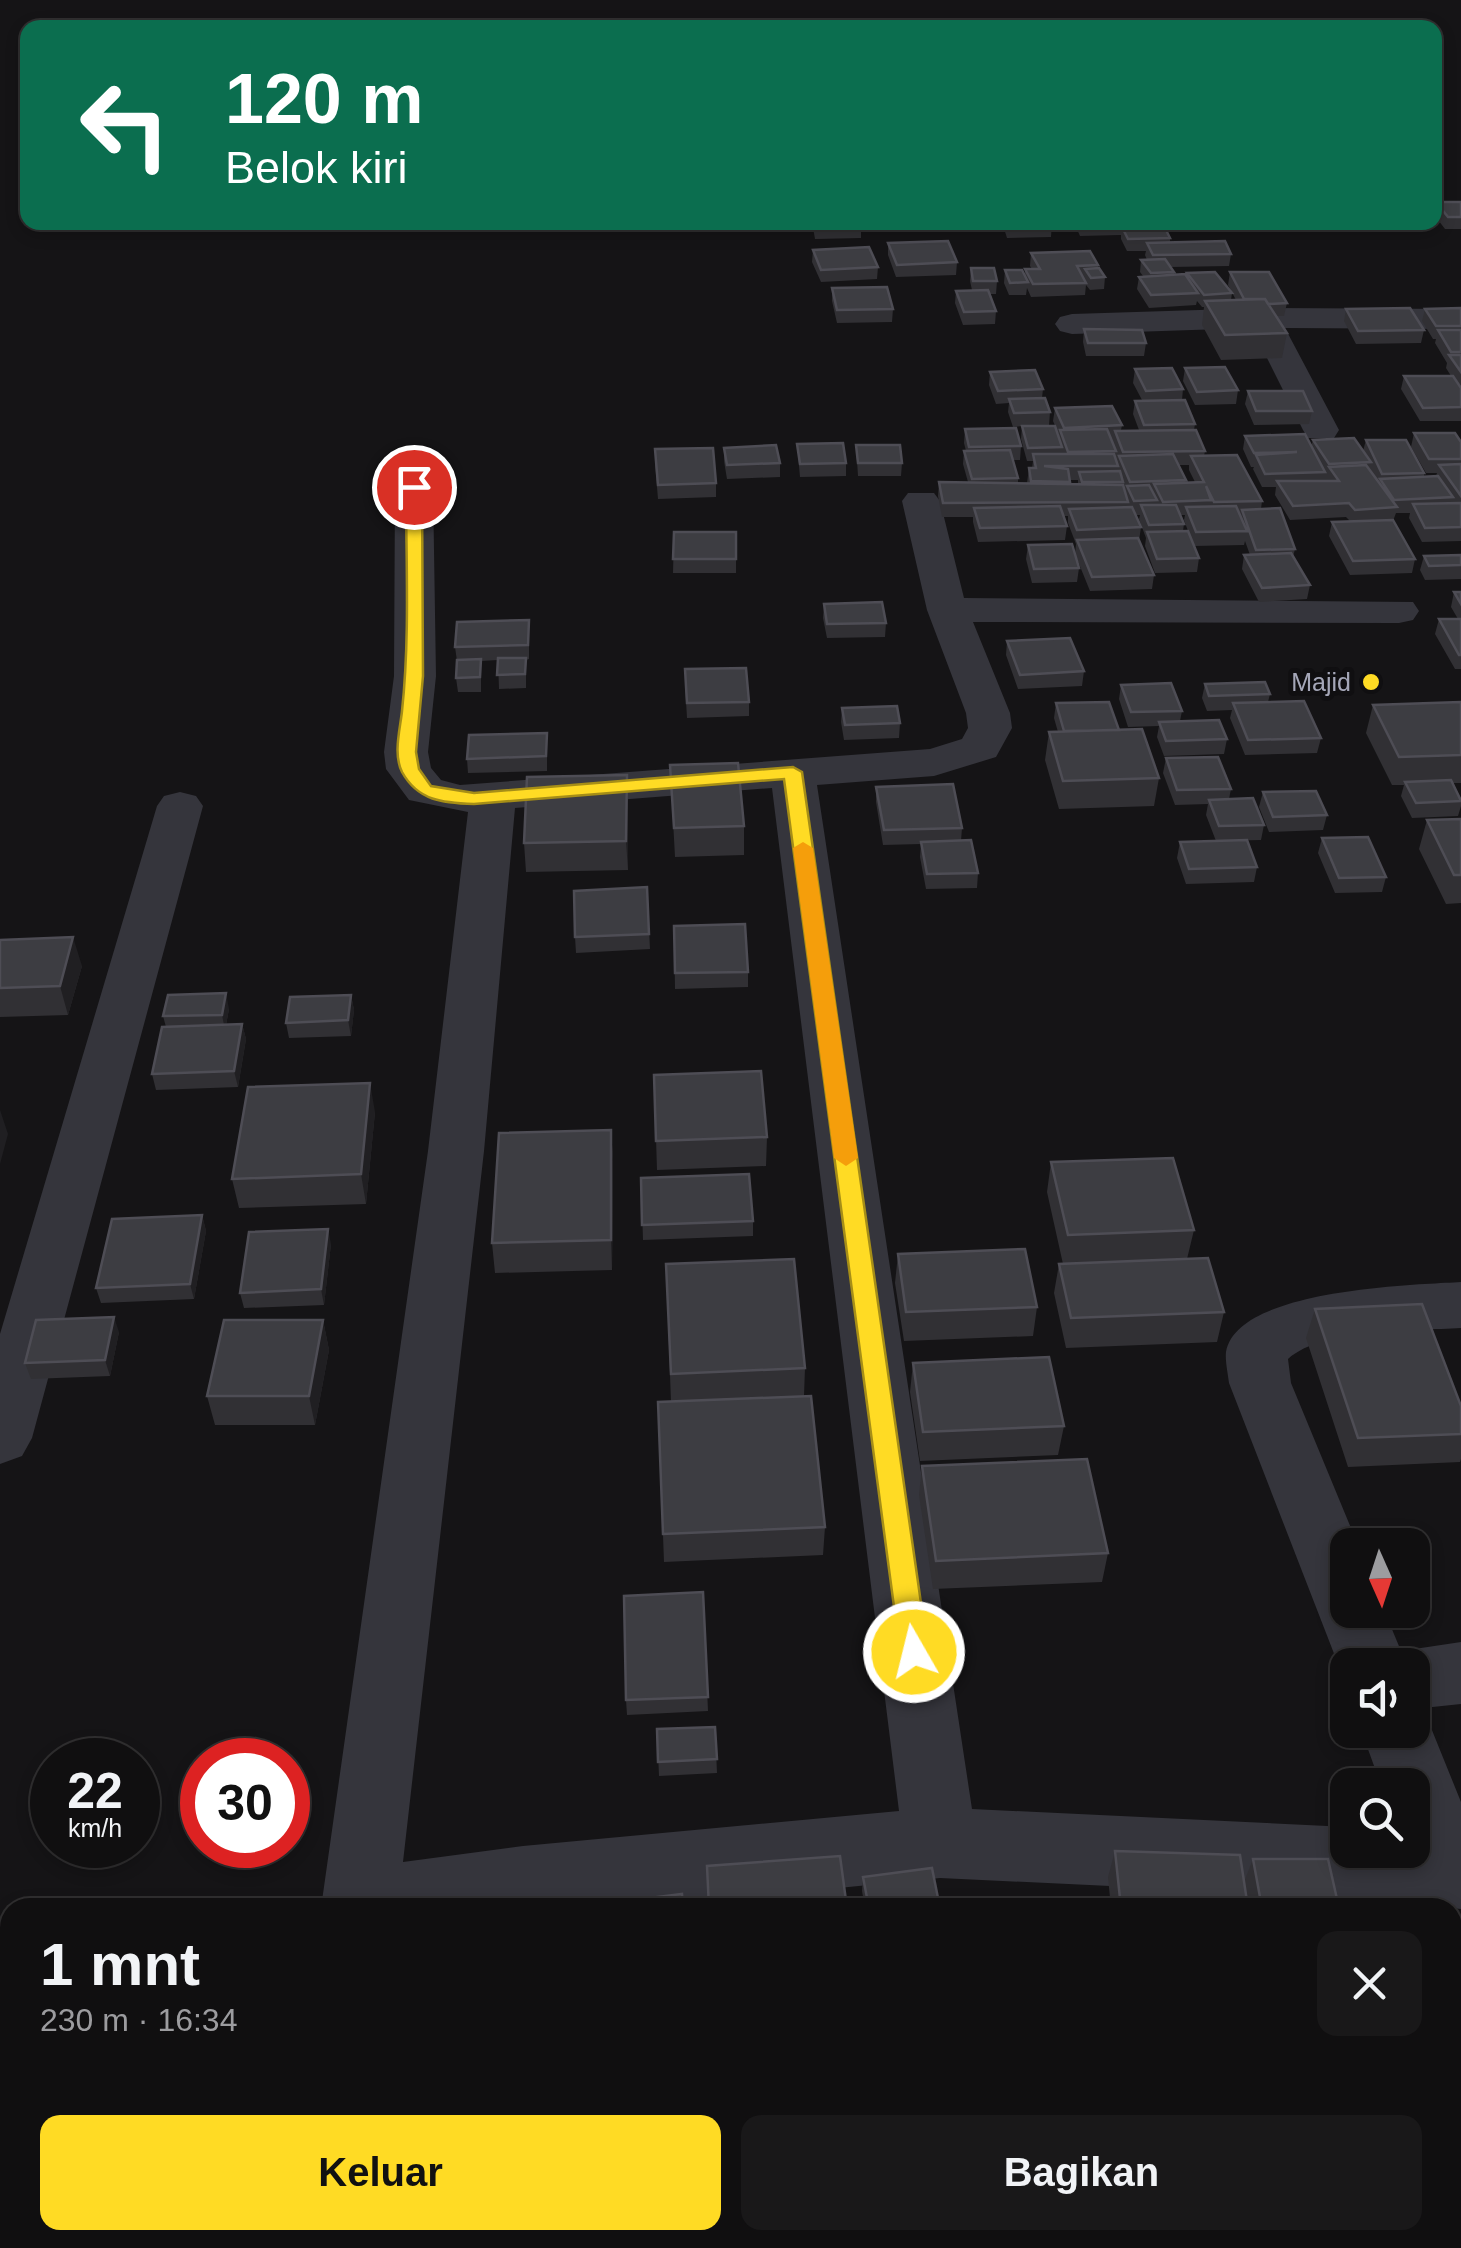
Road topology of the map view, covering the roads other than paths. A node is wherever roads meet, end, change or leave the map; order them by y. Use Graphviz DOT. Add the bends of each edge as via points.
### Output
graph roads {
  1 [pos="1263,318"];
  2 [pos="1461,320"];
  3 [pos="1072,324"];
  4 [pos="1321,430"];
  5 [pos="414,487"];
  6 [pos="921,501"];
  7 [pos="947,610"];
  8 [pos="1399,611"];
  9 [pos="793,772"];
  10 [pos="493,797"];
  11 [pos="180,806"];
  12 [pos="1461,1304"];
  13 [pos="0,1438"];
  14 [pos="1330,1559"];
  15 [pos="1461,1674"];
  16 [pos="1430,1677"];
  17 [pos="1404,1748"];
  18 [pos="940,1843"];
  19 [pos="1456,1872"];
  20 [pos="361,1898"];
  21 [pos="414,1898"];
  1 -- 2 [label="street"];
  1 -- 3 [label="street"];
  1 -- 4 [label="street"];
  5 -- 10 [label="street" via="410,769 435,795"];
  6 -- 7 [label="street"];
  7 -- 8 [label="street"];
  7 -- 9 [label="street" via="988,714 990,728 980,748 934,762"];
  9 -- 10 [label="street"];
  9 -- 18 [label="street"];
  10 -- 20 [label="street" via="456,1151"];
  11 -- 13 [label="street"];
  12 -- 14 [label="street" via="1317,1322 1280,1332 1257,1351 1260,1383"];
  15 -- 16 [label="street"];
  17 -- 19 [label="street"];
  18 -- 19 [label="street"];
  18 -- 21 [label="street"];
}
